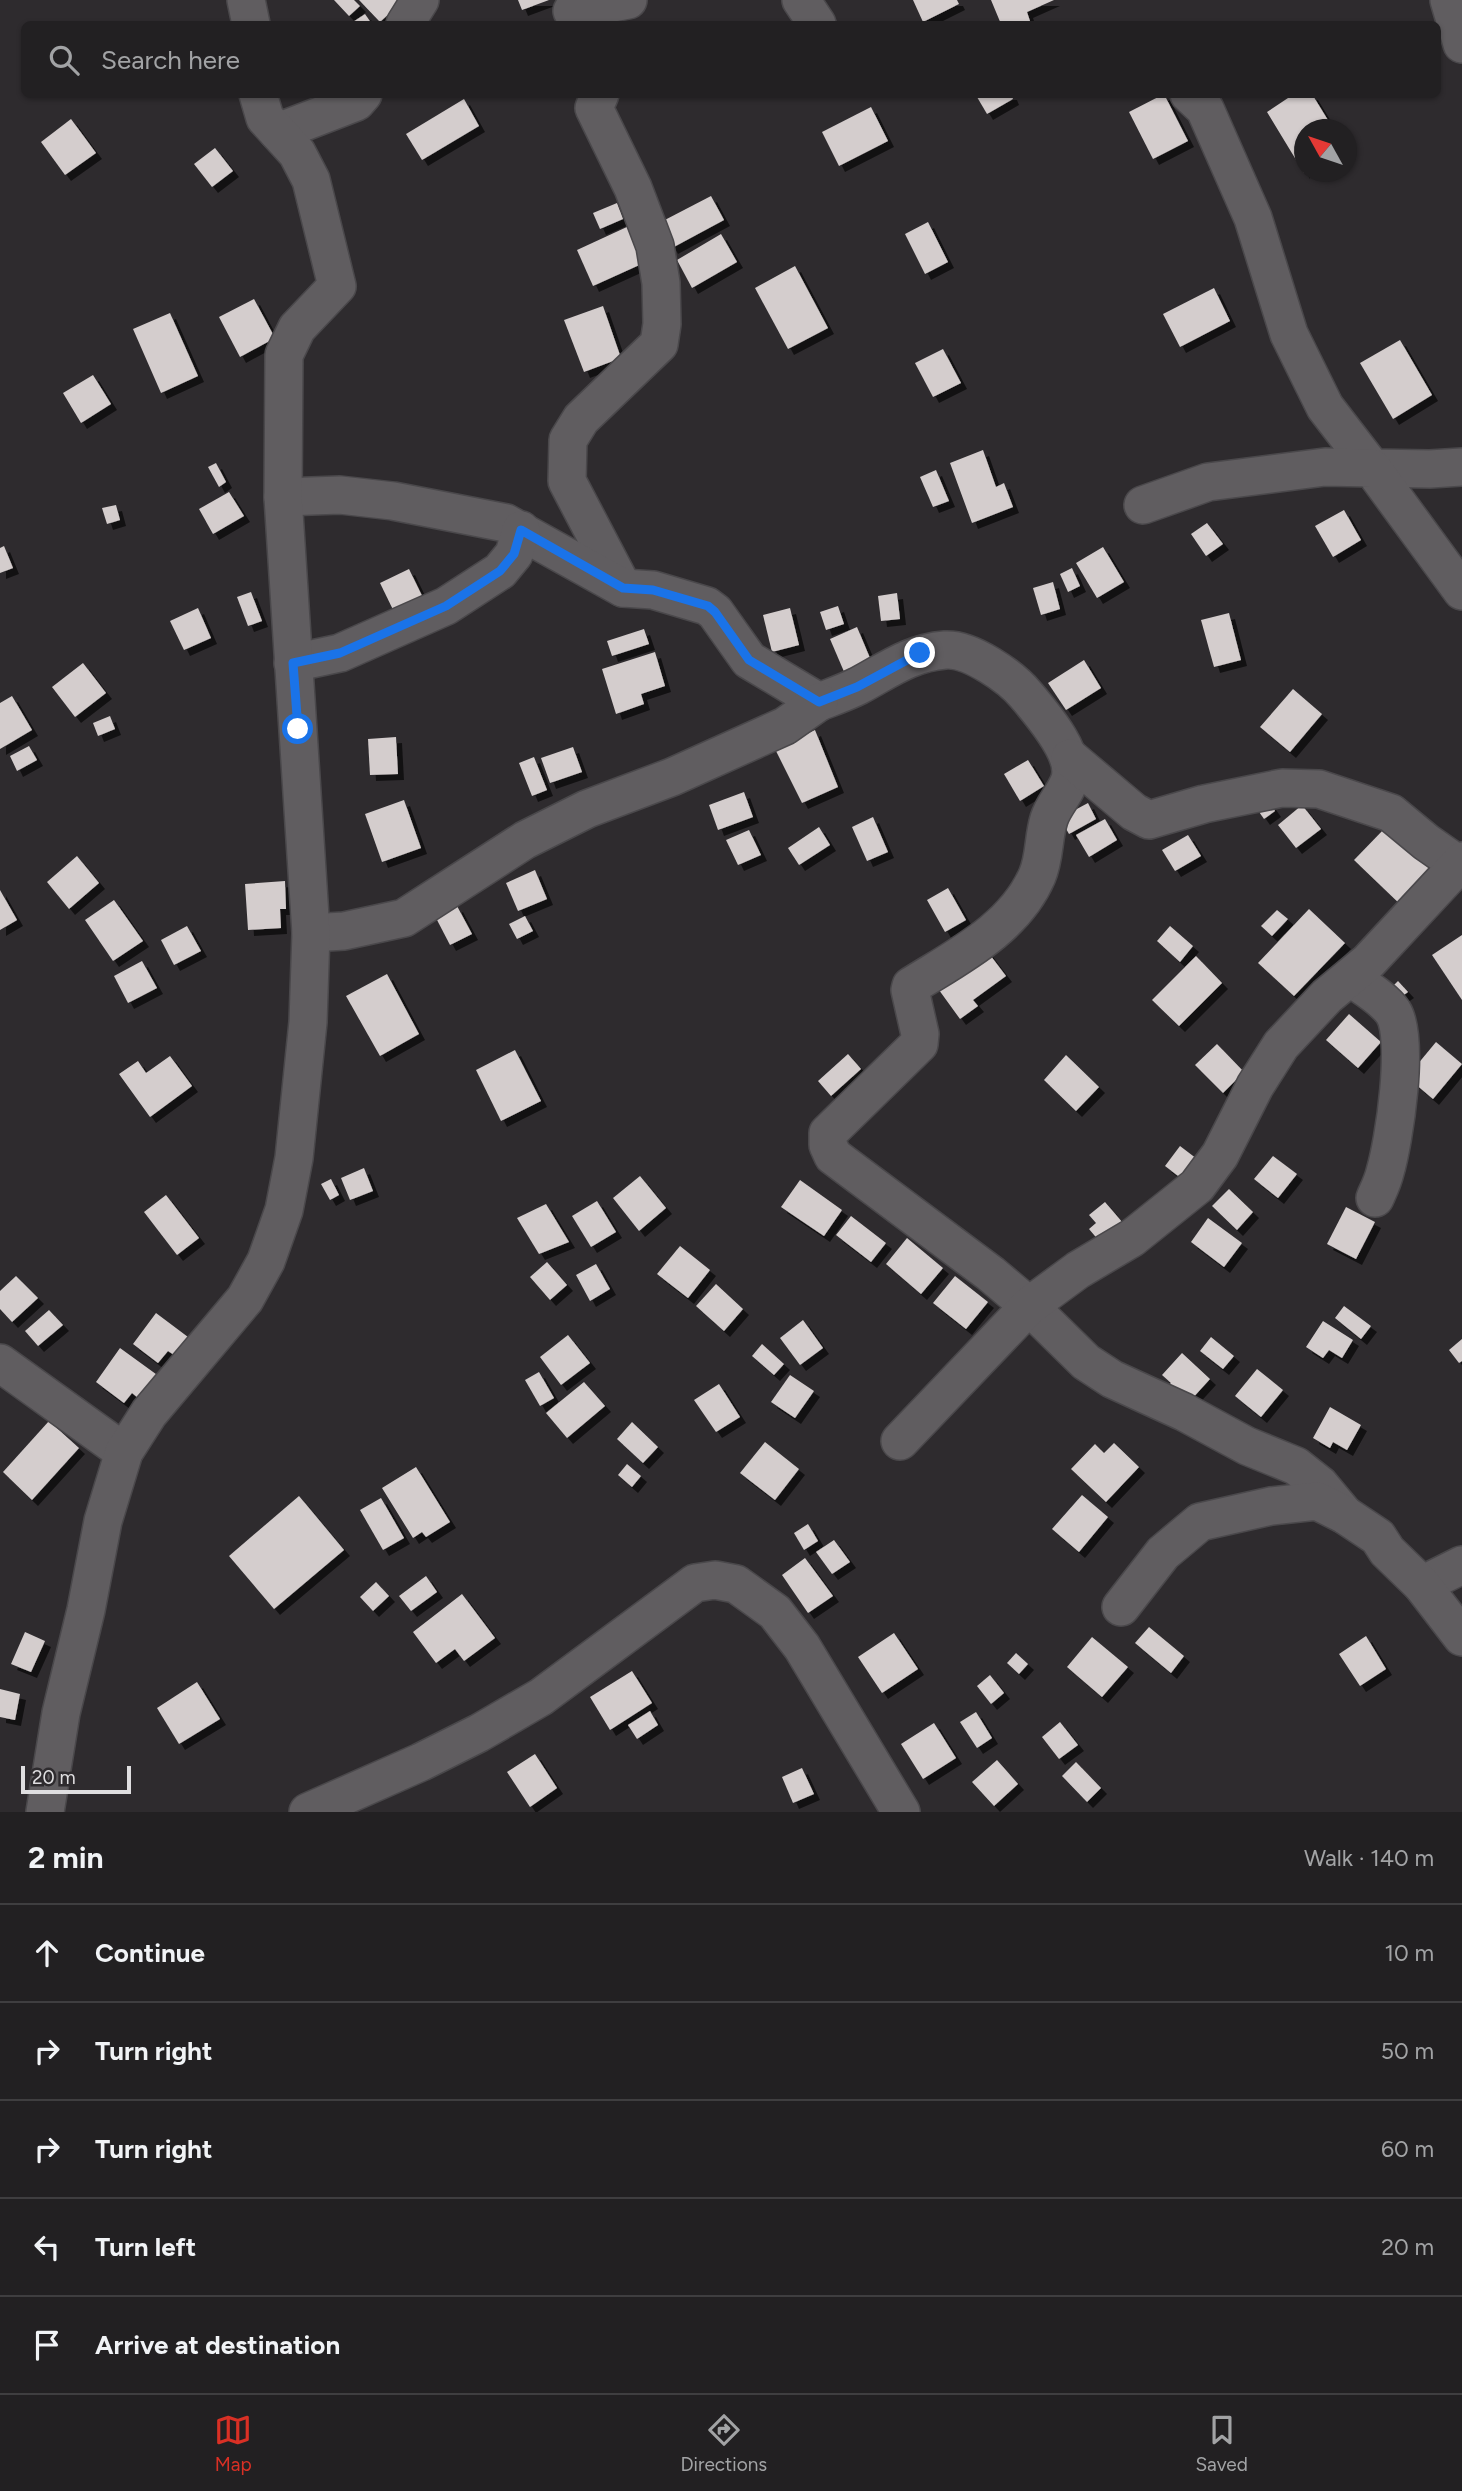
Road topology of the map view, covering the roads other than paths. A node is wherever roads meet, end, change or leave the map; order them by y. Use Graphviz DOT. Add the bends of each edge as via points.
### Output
graph roads {
  1 [pos="246,0"];
  2 [pos="419,0"];
  3 [pos="628,0"];
  4 [pos="801,0"];
  5 [pos="1449,0"];
  6 [pos="573,12"];
  7 [pos="250,21"];
  8 [pos="407,21"];
  9 [pos="815,21"];
  10 [pos="1462,44"];
  11 [pos="259,98"];
  12 [pos="360,98"];
  13 [pos="598,98"];
  14 [pos="1193,98"];
  15 [pos="278,132"];
  16 [pos="1462,467"];
  17 [pos="1372,468"];
  18 [pos="283,497"];
  19 [pos="1143,505"];
  20 [pos="521,530"];
  21 [pos="623,588"];
  22 [pos="1462,591"];
  23 [pos="293,663"];
  24 [pos="819,702"];
  25 [pos="1070,758"];
  26 [pos="1460,863"];
  27 [pos="311,933"];
  28 [pos="1351,978"];
  29 [pos="1375,1198"];
  30 [pos="1029,1306"];
  31 [pos="0,1363"];
  32 [pos="900,1441"];
  33 [pos="124,1452"];
  34 [pos="1345,1515"];
  35 [pos="1462,1564"];
  36 [pos="1422,1585"];
  37 [pos="1121,1607"];
  38 [pos="1462,1637"];
  39 [pos="45,1812"];
  40 [pos="308,1812"];
  41 [pos="901,1812"];
  1 -- 7 [label="street"];
  2 -- 8 [label="street"];
  3 -- 6 [label="street"];
  4 -- 9 [label="street"];
  5 -- 10 [label="street"];
  11 -- 15 [label="street" via="265,118"];
  12 -- 15 [label="street"];
  13 -- 21 [label="street" via="594,108 655,246 660,283 659,344 581,419 568,440 567,481"];
  14 -- 17 [label="street" via="1205,109 1253,218 1289,334 1325,407"];
  15 -- 18 [label="street" via="297,153 311,180 337,286 298,328 284,355"];
  16 -- 17 [label="street"];
  17 -- 19 [label="street" via="1325,467 1208,482"];
  17 -- 22 [label="street"];
  18 -- 20 [label="street" via="340,495 393,501"];
  18 -- 23 [label="street"];
  20 -- 21 [label="street"];
  20 -- 23 [label="street" via="514,554 500,571 446,606 340,653"];
  21 -- 24 [label="street" via="653,590 708,606 749,660"];
  23 -- 27 [label="street"];
  24 -- 25 [label="street" via="920,653 949,650 973,655 1021,689"];
  24 -- 27 [label="street" via="785,726 525,840 404,918"];
  25 -- 26 [label="street" via="1149,820 1271,790 1318,789 1391,813"];
  25 -- 30 [label="street" via="1070,780 1049,818 1044,855 1024,898 993,933 911,986 919,1044 828,1133 832,1156"];
  26 -- 28 [label="street"];
  27 -- 33 [label="street" via="308,1022 294,1158 284,1210 266,1261 245,1299 149,1413"];
  28 -- 29 [label="street" via="1394,1014 1400,1033 1394,1131"];
  28 -- 30 [label="street" via="1327,996 1281,1045 1198,1186 1132,1238"];
  30 -- 32 [label="street"];
  30 -- 34 [label="street" via="1086,1362 1247,1446 1296,1466 1320,1485"];
  31 -- 33 [label="street"];
  33 -- 39 [label="street" via="103,1521 61,1713"];
  34 -- 36 [label="street" via="1378,1536"];
  34 -- 37 [label="street" via="1317,1501 1200,1522 1163,1553"];
  35 -- 36 [label="street"];
  36 -- 38 [label="street"];
  40 -- 41 [label="street" via="479,1733 568,1678 695,1583 715,1580 736,1584 775,1612 802,1647"];
}
